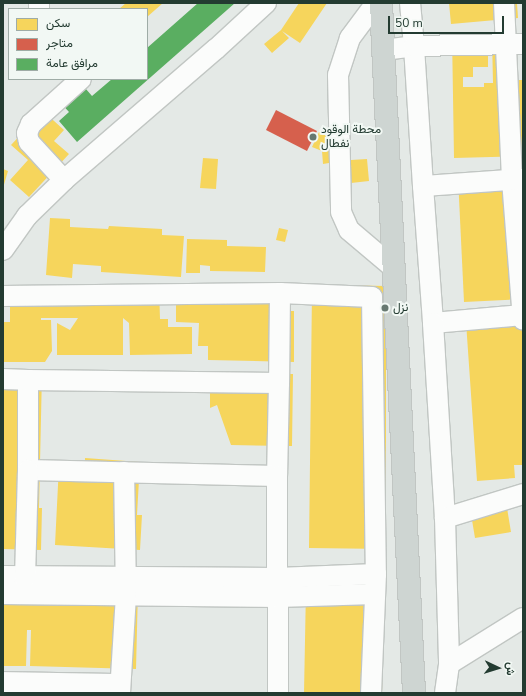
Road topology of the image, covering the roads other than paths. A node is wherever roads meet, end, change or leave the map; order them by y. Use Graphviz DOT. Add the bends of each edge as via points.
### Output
graph roads {
  1 [pos="266,3"];
  2 [pos="376,3"];
  3 [pos="381,3"];
  4 [pos="410,3"];
  5 [pos="504,3"];
  6 [pos="515,43"];
  7 [pos="414,46"];
  8 [pos="383,50"];
  9 [pos="81,80"];
  10 [pos="64,180"];
  11 [pos="518,180"];
  12 [pos="423,186"];
  13 [pos="3,250"];
  14 [pos="394,268"];
  15 [pos="280,293"];
  16 [pos="3,296"];
  17 [pos="372,297"];
  18 [pos="397,298"];
  19 [pos="523,315"];
  20 [pos="523,320"];
  21 [pos="434,323"];
  22 [pos="3,379"];
  23 [pos="28,380"];
  24 [pos="279,383"];
  25 [pos="28,470"];
  26 [pos="124,472"];
  27 [pos="278,476"];
  28 [pos="523,494"];
  29 [pos="445,518"];
  30 [pos="376,574"];
  31 [pos="3,576"];
  32 [pos="25,578"];
  33 [pos="126,586"];
  34 [pos="278,588"];
  35 [pos="3,594"];
  36 [pos="375,594"];
  37 [pos="523,618"];
  38 [pos="450,664"];
  39 [pos="3,682"];
  40 [pos="31,688"];
  41 [pos="120,689"];
  42 [pos="278,693"];
  43 [pos="371,693"];
  44 [pos="414,693"];
  45 [pos="445,693"];
  1 -- 10 [label="street"];
  2 -- 14 [label="street" via="350,38 338,75 341,212 349,230"];
  3 -- 8 [label="main road"];
  4 -- 7 [label="street"];
  5 -- 6 [label="street"];
  6 -- 7 [label="street"];
  6 -- 11 [label="street"];
  7 -- 8 [label="street"];
  7 -- 12 [label="street"];
  8 -- 14 [label="main road"];
  9 -- 10 [label="street" via="31,124 27,133 29,142"];
  10 -- 13 [label="street" via="27,216"];
  11 -- 12 [label="street"];
  11 -- 19 [label="street"];
  12 -- 21 [label="street"];
  14 -- 18 [label="main road"];
  15 -- 16 [label="street"];
  15 -- 17 [label="street"];
  15 -- 24 [label="street"];
  17 -- 18 [label="street"];
  17 -- 30 [label="street"];
  18 -- 44 [label="main road"];
  19 -- 20 [label="street"];
  19 -- 21 [label="street"];
  21 -- 29 [label="street"];
  22 -- 23 [label="street"];
  23 -- 24 [label="street"];
  23 -- 25 [label="street"];
  24 -- 27 [label="street"];
  25 -- 26 [label="street"];
  25 -- 32 [label="street"];
  26 -- 27 [label="street"];
  26 -- 33 [label="street"];
  27 -- 34 [label="street"];
  28 -- 29 [label="street"];
  29 -- 38 [label="street"];
  30 -- 34 [label="street"];
  30 -- 36 [label="street"];
  31 -- 32 [label="street"];
  32 -- 33 [label="street"];
  33 -- 34 [label="street"];
  33 -- 35 [label="street"];
  33 -- 41 [label="street"];
  34 -- 36 [label="street"];
  34 -- 42 [label="street"];
  36 -- 43 [label="street"];
  37 -- 38 [label="street"];
  38 -- 45 [label="street"];
  39 -- 40 [label="street"];
  40 -- 41 [label="street"];
}
